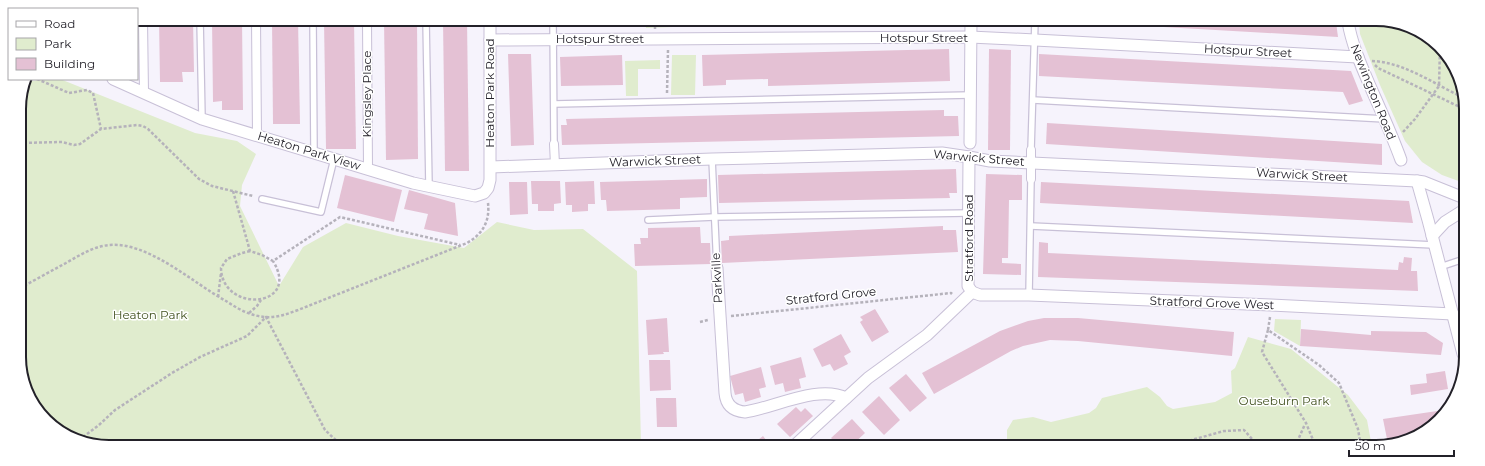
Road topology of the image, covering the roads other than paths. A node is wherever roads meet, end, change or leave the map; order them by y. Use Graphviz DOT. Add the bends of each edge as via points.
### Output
graph roads {
  1 [pos="143,26"];
  2 [pos="200,26"];
  3 [pos="256,26"];
  4 [pos="313,26"];
  5 [pos="367,26"];
  6 [pos="426,26"];
  7 [pos="490,26"];
  8 [pos="553,26"];
  9 [pos="970,26"];
  10 [pos="1035,26"];
  11 [pos="1349,26"];
  12 [pos="970,37"];
  13 [pos="490,40"];
  14 [pos="553,40"];
  15 [pos="1035,40"];
  16 [pos="1358,57"];
  17 [pos="115,80"];
  18 [pos="144,93"];
  19 [pos="970,95"];
  20 [pos="1033,100"];
  21 [pos="554,104"];
  22 [pos="202,119"];
  23 [pos="1385,120"];
  24 [pos="257,136"];
  25 [pos="970,143"];
  26 [pos="554,144"];
  27 [pos="1030,150"];
  28 [pos="314,153"];
  29 [pos="969,157"];
  30 [pos="334,159"];
  31 [pos="712,159"];
  32 [pos="1401,160"];
  33 [pos="1031,163"];
  34 [pos="555,165"];
  35 [pos="491,167"];
  36 [pos="368,169"];
  37 [pos="1031,179"];
  38 [pos="1417,181"];
  39 [pos="429,186"];
  40 [pos="1459,196"];
  41 [pos="262,198"];
  42 [pos="969,213"];
  43 [pos="1459,213"];
  44 [pos="714,218"];
  45 [pos="648,220"];
  46 [pos="1030,226"];
  47 [pos="1433,241"];
  48 [pos="1459,261"];
  49 [pos="1440,267"];
  50 [pos="717,268"];
  51 [pos="972,292"];
  52 [pos="1030,296"];
  53 [pos="1453,314"];
  54 [pos="1459,338"];
  55 [pos="846,398"];
  56 [pos="800,440"];
  1 -- 18 [label="street"];
  2 -- 22 [label="lane"];
  3 -- 24 [label="street"];
  4 -- 28 [label="lane"];
  5 -- 36 [label="street, Kingsley Place"];
  6 -- 39 [label="lane"];
  7 -- 13 [label="street, Heaton Park Road"];
  8 -- 14 [label="lane"];
  9 -- 12 [label="street, Stratford Road"];
  10 -- 15 [label="lane"];
  11 -- 16 [label="street, Newington Road"];
  12 -- 14 [label="street, Hotspur Street"];
  12 -- 15 [label="street, Hotspur Street"];
  12 -- 19 [label="street, Stratford Road"];
  13 -- 14 [label="street, Hotspur Street"];
  13 -- 35 [label="street, Heaton Park Road"];
  14 -- 21 [label="lane"];
  15 -- 16 [label="street, Hotspur Street"];
  15 -- 20 [label="lane"];
  16 -- 23 [label="street, Newington Road"];
  17 -- 18 [label="street, Heaton Park View"];
  18 -- 22 [label="street, Heaton Park View"];
  19 -- 21 [label="lane"];
  19 -- 25 [label="street, Stratford Road"];
  20 -- 23 [label="lane"];
  20 -- 27 [label="lane"];
  21 -- 26 [label="lane"];
  22 -- 24 [label="street, Heaton Park View"];
  23 -- 32 [label="street, Newington Road"];
  24 -- 28 [label="street, Heaton Park View"];
  25 -- 29 [label="street, Stratford Road"];
  26 -- 34 [label="street"];
  27 -- 33 [label="street"];
  28 -- 30 [label="street, Heaton Park View"];
  29 -- 31 [label="street, Warwick Street" via="942,154"];
  29 -- 33 [label="street, Warwick Street"];
  29 -- 42 [label="street, Stratford Road"];
  30 -- 36 [label="street, Heaton Park View"];
  30 -- 41 [label="lane" via="321,212"];
  31 -- 34 [label="street, Warwick Street"];
  31 -- 44 [label="lane, Parkville"];
  33 -- 37 [label="street"];
  33 -- 38 [label="street, Warwick Street"];
  34 -- 35 [label="street, Warwick Street"];
  35 -- 39 [label="street, Heaton Park View" via="489,184 479,196 468,196"];
  36 -- 39 [label="street, Heaton Park View"];
  37 -- 46 [label="lane"];
  38 -- 40 [label="street, Warwick Street"];
  38 -- 47 [label="street"];
  42 -- 44 [label="lane"];
  42 -- 51 [label="street, Stratford Road" via="968,286"];
  43 -- 47 [label="street" via="1445,222"];
  44 -- 45 [label="lane"];
  44 -- 50 [label="lane, Parkville"];
  46 -- 47 [label="lane"];
  46 -- 52 [label="lane"];
  47 -- 49 [label="street"];
  48 -- 49 [label="lane"];
  49 -- 53 [label="street"];
  50 -- 55 [label="street, Parkville" via="725,398 730,407 745,412 816,395 834,394"];
  51 -- 52 [label="street, Stratford Grove West" via="980,295"];
  51 -- 55 [label="street, Stratford Road" via="927,335 868,378"];
  52 -- 53 [label="street, Stratford Grove West"];
  53 -- 54 [label="street"];
  55 -- 56 [label="street, Stratford Road"];
}
